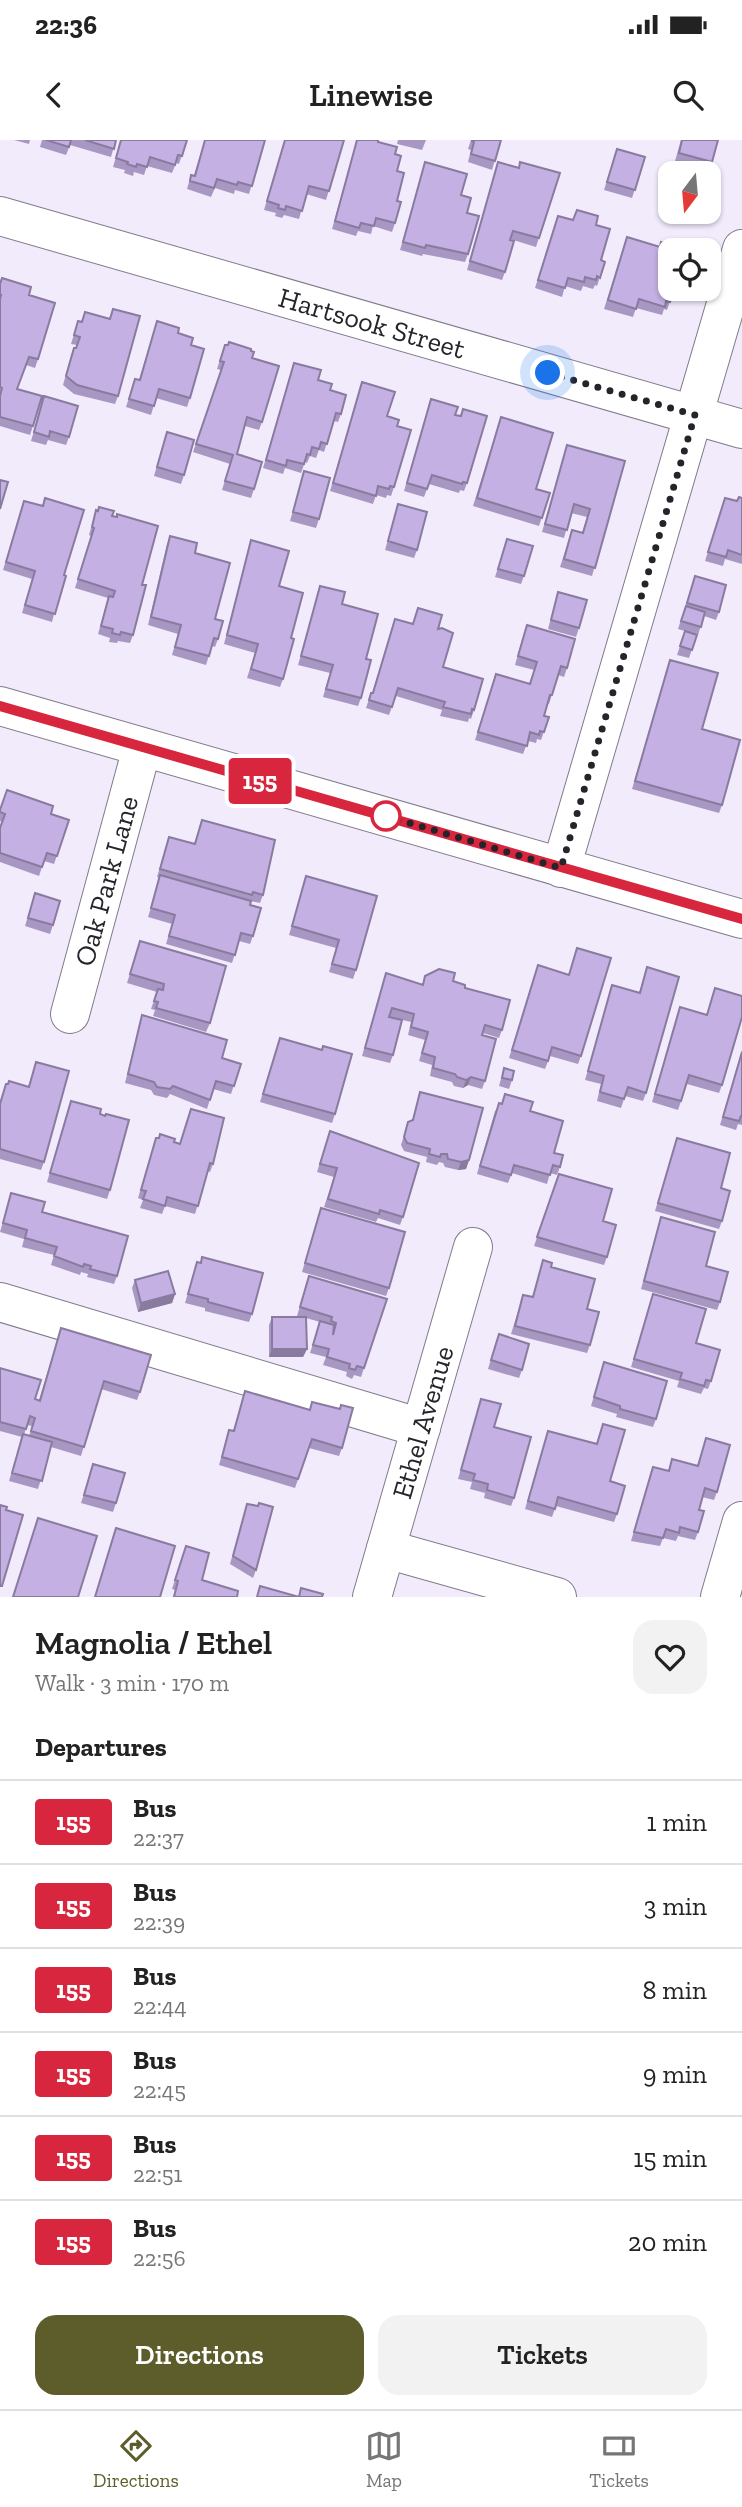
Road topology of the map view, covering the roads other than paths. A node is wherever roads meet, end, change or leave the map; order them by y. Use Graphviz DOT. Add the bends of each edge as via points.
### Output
graph roads {
  1 [pos="0,216"];
  2 [pos="742,250"];
  3 [pos="695,415"];
  4 [pos="742,429"];
  5 [pos="0,706"];
  6 [pos="142,748"];
  7 [pos="561,868"];
  8 [pos="742,919"];
  9 [pos="70,1014"];
  10 [pos="473,1247"];
  11 [pos="0,1303"];
  12 [pos="421,1428"];
  13 [pos="742,1521"];
  14 [pos="386,1549"];
  15 [pos="372,1597"];
  16 [pos="557,1597"];
  17 [pos="720,1597"];
  1 -- 3 [label="street, Hartsook Street"];
  2 -- 3 [label="street"];
  3 -- 4 [label="street, Hartsook Street"];
  3 -- 7 [label="street"];
  5 -- 6 [label="street"];
  6 -- 7 [label="street"];
  6 -- 9 [label="street, Oak Park Lane"];
  7 -- 8 [label="street"];
  10 -- 12 [label="street, Ethel Avenue"];
  11 -- 12 [label="street"];
  12 -- 14 [label="street, Ethel Avenue"];
  13 -- 17 [label="street"];
  14 -- 15 [label="street, Ethel Avenue"];
  14 -- 16 [label="street"];
}
